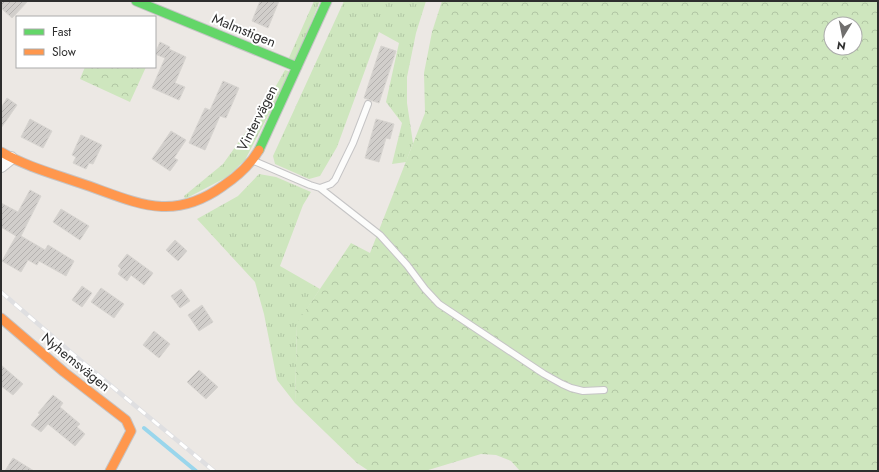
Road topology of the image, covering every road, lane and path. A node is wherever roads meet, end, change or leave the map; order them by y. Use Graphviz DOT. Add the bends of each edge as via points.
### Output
graph roads {
  1 [pos="136,1"];
  2 [pos="327,1"];
  3 [pos="297,67"];
  4 [pos="368,104"];
  5 [pos="6,155"];
  6 [pos="253,160"];
  7 [pos="1,166"];
  8 [pos="320,188"];
  9 [pos="1,318"];
  10 [pos="604,390"];
  11 [pos="110,471"];
  1 -- 3 [label="street, Malmstigen"];
  2 -- 3 [label="street, Vintervägen"];
  3 -- 6 [label="street, Vintervägen"];
  4 -- 8 [label="lane" via="335,180"];
  5 -- 6 [label="street, Vintervägen" via="133,202 170,207 206,198"];
  5 -- 7 [label="street"];
  6 -- 8 [label="lane"];
  8 -- 10 [label="lane" via="380,235 439,304 544,374 567,386 583,391"];
  9 -- 11 [label="street, Nyhemsvägen" via="64,372 126,420 131,430"];
}
